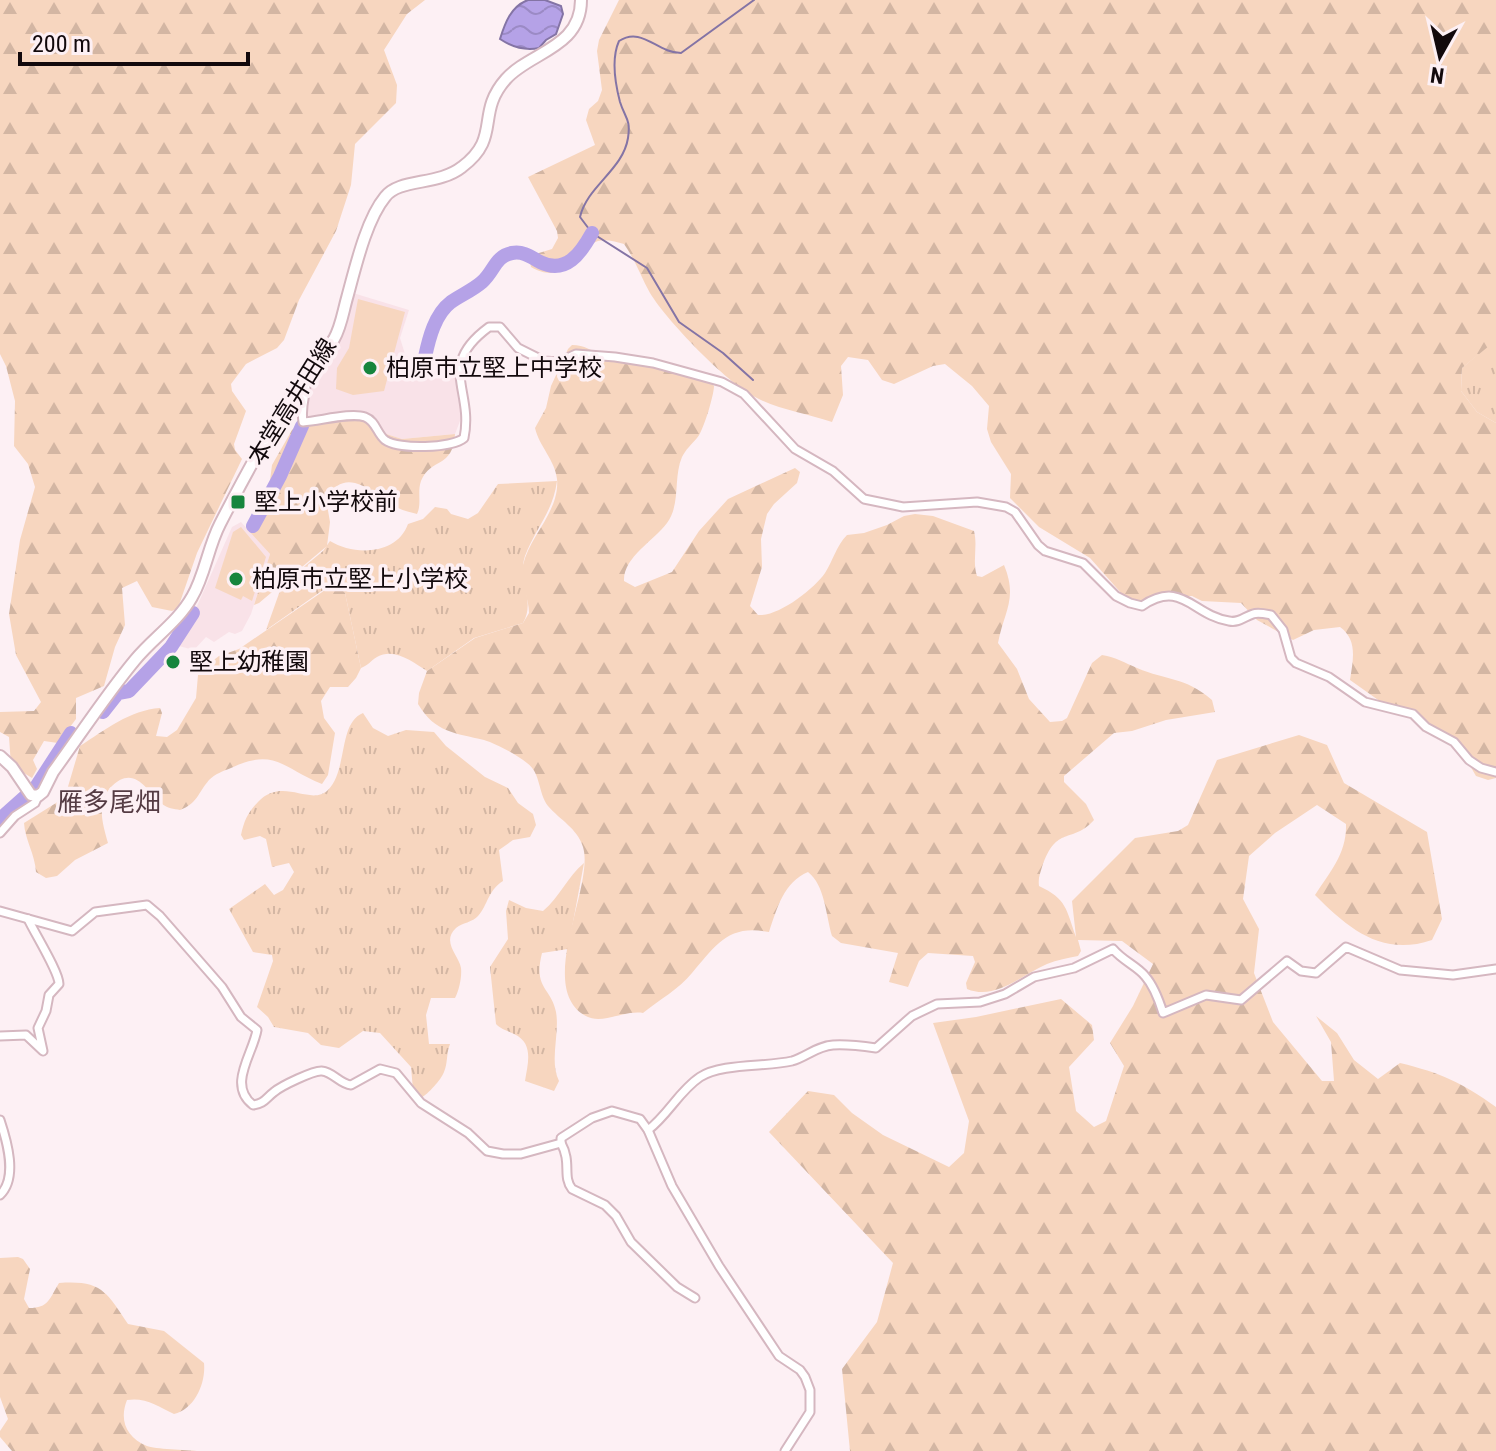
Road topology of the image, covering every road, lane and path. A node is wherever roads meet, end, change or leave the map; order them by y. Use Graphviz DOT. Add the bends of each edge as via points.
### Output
graph roads {
  1 [pos="581,0"];
  2 [pos="306,374"];
  3 [pos="0,756"];
  4 [pos="1496,772"];
  5 [pos="31,793"];
  6 [pos="0,833"];
  7 [pos="0,911"];
  8 [pos="28,919"];
  9 [pos="1496,969"];
  10 [pos="0,1036"];
  11 [pos="0,1120"];
  12 [pos="648,1130"];
  13 [pos="561,1143"];
  14 [pos="0,1195"];
  15 [pos="695,1298"];
  16 [pos="785,1451"];
  1 -- 2 [label="main road, 本堂高井田線" via="560,45 508,77 492,98 487,136 474,157 442,178 393,188 385,197 362,249 339,326"];
  2 -- 4 [label="street" via="303,422 353,415 367,418 385,440 416,446 450,446 464,438 461,362 472,341 489,327 500,327 518,348 544,361 559,362 576,354 653,363 722,382 744,394 795,449 833,471 864,499 903,507 977,502 1006,507 1045,551 1083,563 1130,603 1142,606 1162,595 1234,622 1254,613 1271,615 1296,663 1329,677 1365,702 1413,714 1454,742 1469,760"];
  2 -- 5 [label="main road, 本堂高井田線" via="218,527 192,597 132,663 43,792"];
  3 -- 5 [label="main road"];
  5 -- 6 [label="street" via="35,803"];
  7 -- 8 [label="street"];
  8 -- 10 [label="street" via="59,976 38,1028 43,1051 26,1035"];
  8 -- 13 [label="street" via="72,931 95,912 147,905 257,1030 241,1075 244,1096 253,1105 316,1071 346,1085 380,1069 396,1073 421,1103 487,1151 521,1154"];
  9 -- 12 [label="street" via="1453,975 1400,970 1346,947 1316,973 1287,961 1241,1000 1206,995 1163,1013 1144,974 1113,949 980,1002 937,1004 912,1016 876,1048 830,1045 795,1060 722,1067 683,1091"];
  11 -- 14 [label="street" via="10,1167"];
  12 -- 13 [label="street" via="640,1119 612,1111 584,1123"];
  12 -- 16 [label="street" via="672,1186 719,1266 779,1356 800,1370 810,1390 810,1412"];
  13 -- 15 [label="street" via="572,1189 605,1205 631,1242"];
}
